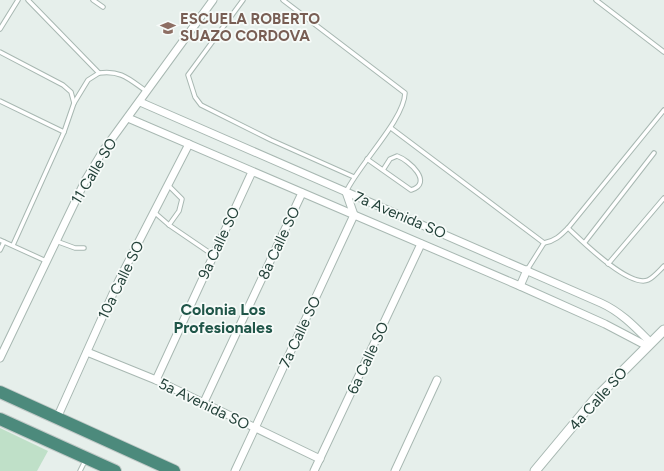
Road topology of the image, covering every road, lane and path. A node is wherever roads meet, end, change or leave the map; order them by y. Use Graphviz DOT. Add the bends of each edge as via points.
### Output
graph roads {
  1 [pos="18,0"];
  2 [pos="28,0"];
  3 [pos="93,0"];
  4 [pos="214,0"];
  5 [pos="243,0"];
  6 [pos="283,0"];
  7 [pos="596,0"];
  8 [pos="103,7"];
  9 [pos="0,29"];
  10 [pos="0,52"];
  11 [pos="664,52"];
  12 [pos="99,73"];
  13 [pos="147,92"];
  14 [pos="0,101"];
  15 [pos="140,102"];
  16 [pos="74,103"];
  17 [pos="664,110"];
  18 [pos="128,118"];
  19 [pos="390,128"];
  20 [pos="64,132"];
  21 [pos="189,144"];
  22 [pos="654,153"];
  23 [pos="367,159"];
  24 [pos="383,170"];
  25 [pos="252,172"];
  26 [pos="354,177"];
  27 [pos="168,185"];
  28 [pos="346,192"];
  29 [pos="302,193"];
  30 [pos="664,198"];
  31 [pos="154,212"];
  32 [pos="354,215"];
  33 [pos="169,226"];
  34 [pos="568,228"];
  35 [pos="56,240"];
  36 [pos="2,241"];
  37 [pos="584,242"];
  38 [pos="544,243"];
  39 [pos="421,244"];
  40 [pos="13,246"];
  41 [pos="84,248"];
  42 [pos="0,250"];
  43 [pos="213,255"];
  44 [pos="46,260"];
  45 [pos="608,264"];
  46 [pos="664,266"];
  47 [pos="527,270"];
  48 [pos="520,286"];
  49 [pos="664,330"];
  50 [pos="649,344"];
  51 [pos="87,352"];
  52 [pos="0,358"];
  53 [pos="156,380"];
  54 [pos="438,380"];
  55 [pos="0,392"];
  56 [pos="204,402"];
  57 [pos="56,418"];
  58 [pos="0,419"];
  59 [pos="255,428"];
  60 [pos="86,458"];
  61 [pos="320,459"];
  62 [pos="538,470"];
  63 [pos="80,471"];
  64 [pos="115,471"];
  65 [pos="174,471"];
  66 [pos="235,471"];
  67 [pos="314,471"];
  68 [pos="395,471"];
  1 -- 9 [label="lane"];
  2 -- 12 [label="lane"];
  3 -- 8 [label="lane"];
  4 -- 13 [label="street, 11 Calle SO"];
  5 -- 26 [label="lane" via="188,75 195,97 201,105"];
  6 -- 19 [label="lane" via="405,93 403,103"];
  7 -- 11 [label="lane"];
  10 -- 16 [label="lane" via="63,85 71,92"];
  12 -- 13 [label="lane" via="121,74"];
  12 -- 16 [label="lane" via="88,80"];
  13 -- 15 [label="street, 11 Calle SO"];
  14 -- 20 [label="lane"];
  15 -- 18 [label="street, 11 Calle SO"];
  15 -- 28 [label="street, 7a Avenida SO"];
  16 -- 20 [label="lane"];
  17 -- 34 [label="lane"];
  18 -- 21 [label="street, 7a Avenida SO"];
  18 -- 35 [label="street, 11 Calle SO" via="86,179"];
  19 -- 23 [label="lane"];
  19 -- 38 [label="lane"];
  20 -- 40 [label="lane"];
  21 -- 25 [label="street, 7a Avenida SO"];
  21 -- 27 [label="street, 10a Calle SO"];
  22 -- 37 [label="lane"];
  23 -- 24 [label="lane"];
  23 -- 26 [label="lane"];
  24 -- 24 [label="lane" via="410,190 419,184 417,169 397,156 390,159"];
  25 -- 29 [label="street, 7a Avenida SO"];
  25 -- 43 [label="street, 9a Calle SO"];
  26 -- 28 [label="lane"];
  27 -- 31 [label="street, 10a Calle SO"];
  27 -- 33 [label="lane" via="182,199 179,211"];
  28 -- 32 [label="street"];
  28 -- 47 [label="street, 7a Avenida SO"];
  29 -- 32 [label="street, 7a Avenida SO"];
  29 -- 56 [label="street, 8a Calle SO"];
  30 -- 45 [label="lane"];
  31 -- 33 [label="lane"];
  31 -- 51 [label="street, 10a Calle SO" via="119,280"];
  32 -- 39 [label="street, 7a Avenida SO"];
  32 -- 59 [label="street, 7a Calle SO"];
  33 -- 43 [label="lane"];
  34 -- 37 [label="lane"];
  34 -- 38 [label="lane" via="552,242"];
  35 -- 41 [label="lane" via="75,248"];
  35 -- 44 [label="street, 11 Calle SO"];
  36 -- 40 [label="lane"];
  36 -- 42 [label="lane"];
  37 -- 45 [label="lane"];
  38 -- 47 [label="lane"];
  39 -- 48 [label="street, 7a Avenida SO"];
  39 -- 61 [label="street, 6a Calle SO"];
  40 -- 44 [label="lane"];
  43 -- 53 [label="street, 9a Calle SO"];
  44 -- 52 [label="street, 11 Calle SO"];
  45 -- 46 [label="lane" via="637,282 648,280"];
  47 -- 48 [label="street"];
  47 -- 50 [label="street, 7a Avenida SO" via="615,309"];
  48 -- 50 [label="street, 7a Avenida SO"];
  49 -- 50 [label="street, 4a Calle SO"];
  50 -- 62 [label="street, 4a Calle SO" via="595,399"];
  51 -- 53 [label="street, 5a Avenida SO"];
  51 -- 57 [label="street, 10a Calle SO"];
  53 -- 56 [label="street, 5a Avenida SO"];
  54 -- 68 [label="street"];
  55 -- 57 [label="highway"];
  56 -- 59 [label="street, 5a Avenida SO"];
  57 -- 65 [label="highway"];
  58 -- 60 [label="highway"];
  59 -- 61 [label="street, 5a Avenida SO"];
  59 -- 66 [label="street, 7a Calle SO"];
  60 -- 63 [label="lane"];
  60 -- 64 [label="highway"];
  61 -- 67 [label="street, 6a Calle SO"];
}
